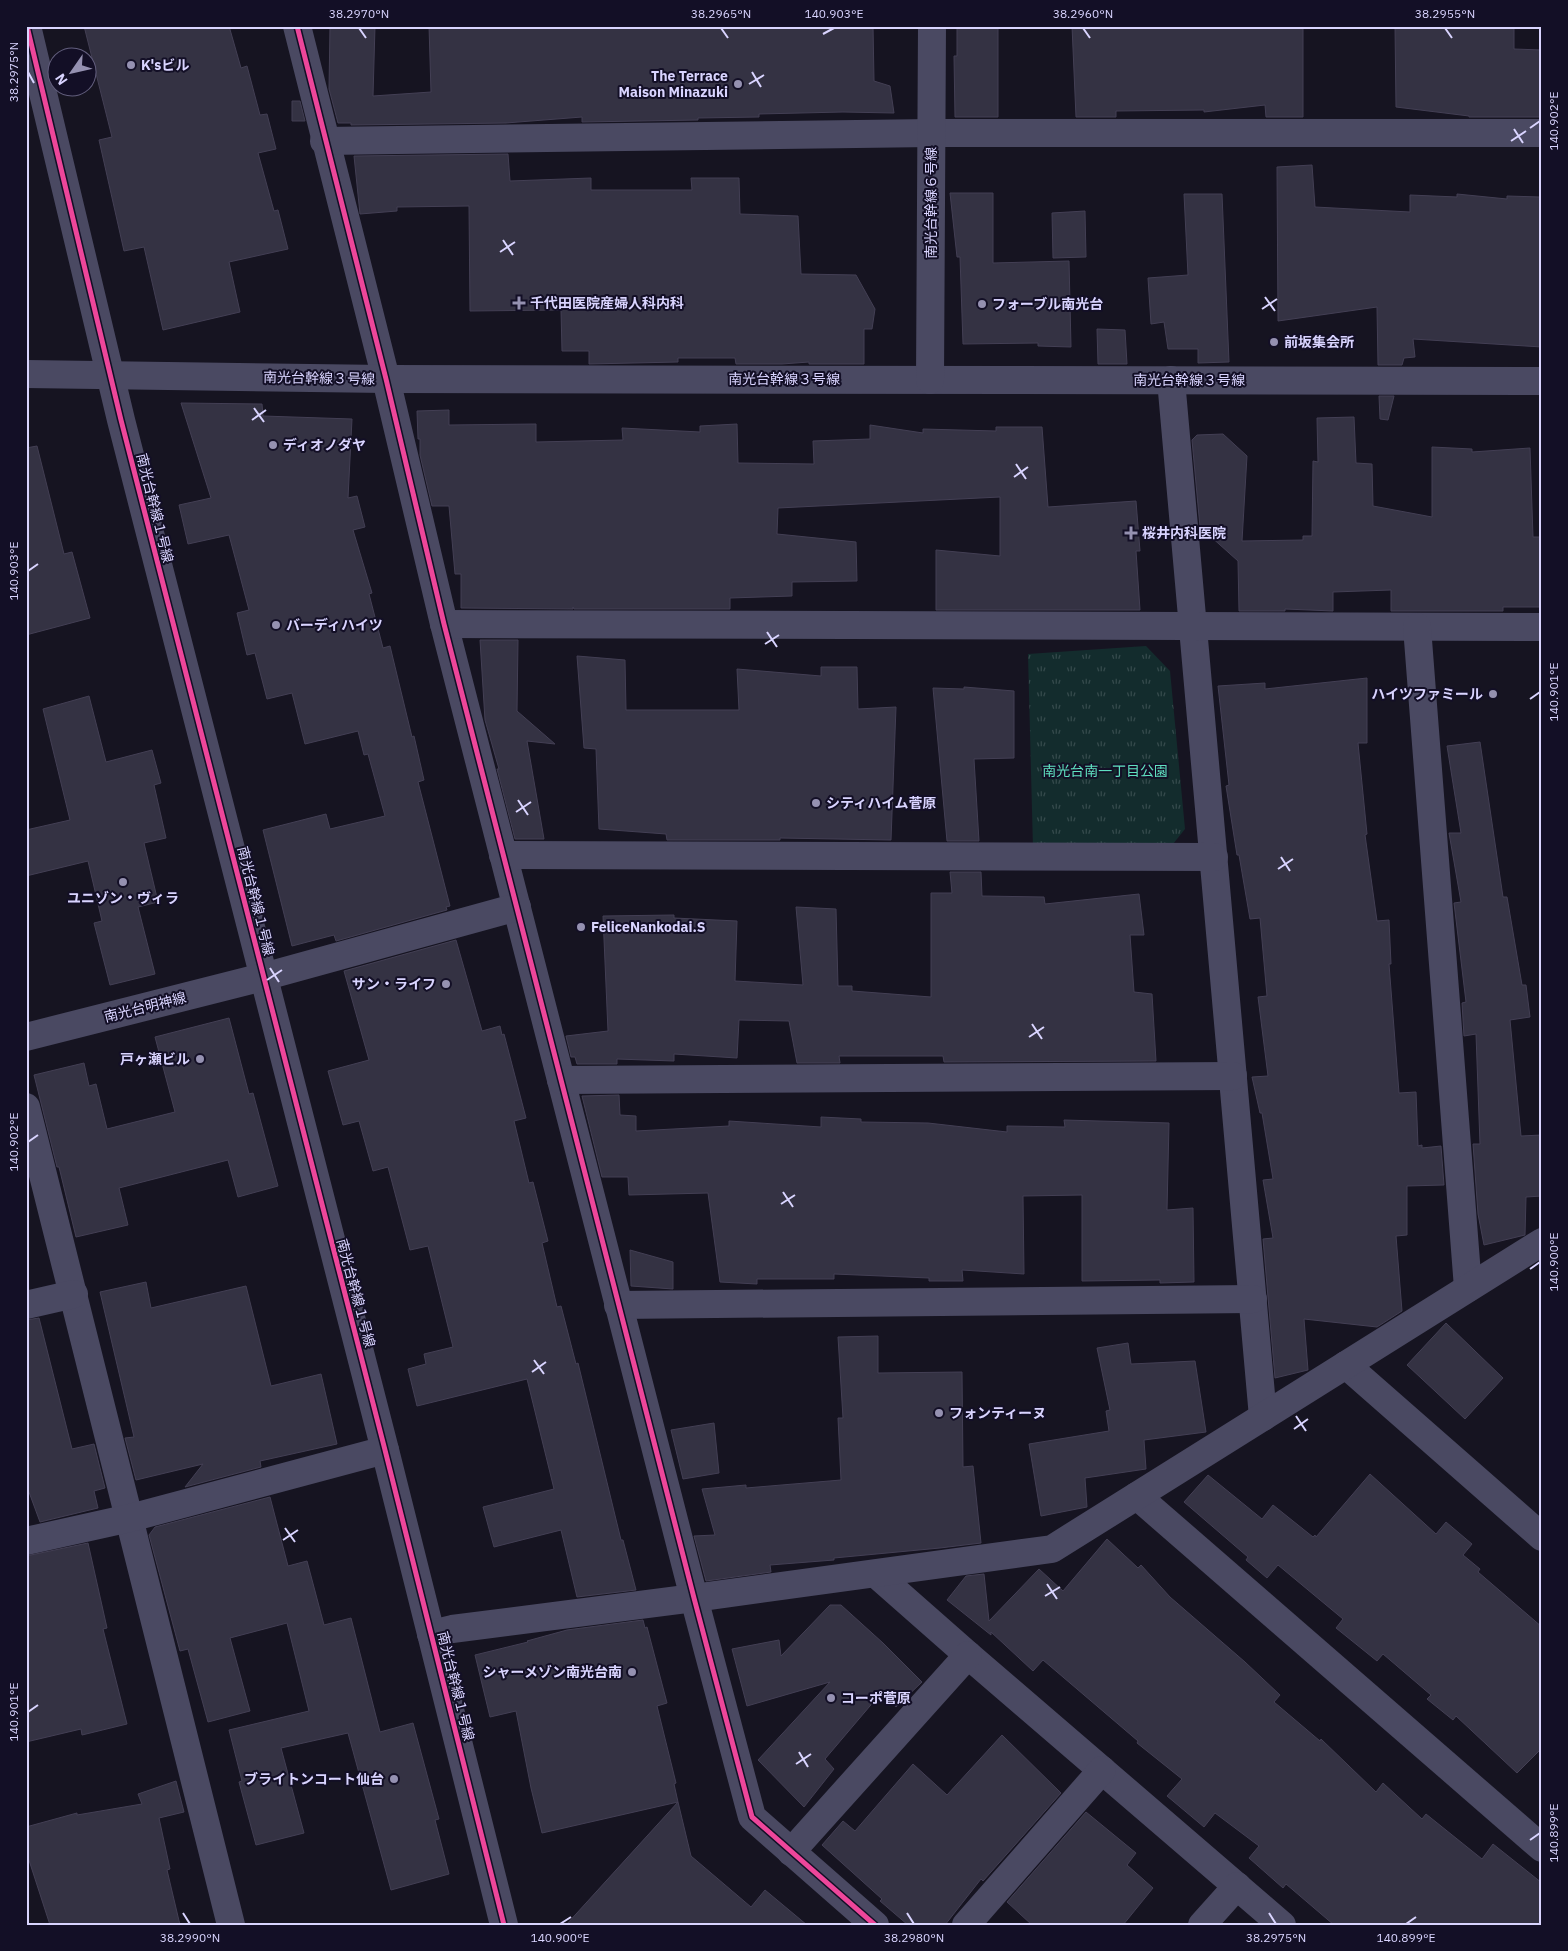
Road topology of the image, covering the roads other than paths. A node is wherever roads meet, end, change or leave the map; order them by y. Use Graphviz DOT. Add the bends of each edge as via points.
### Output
graph roads {
  1 [pos="27,26"];
  2 [pos="296,26"];
  3 [pos="932,26"];
  4 [pos="932,133"];
  5 [pos="1542,133"];
  6 [pos="324,141"];
  7 [pos="26,374"];
  8 [pos="111,374"];
  9 [pos="386,379"];
  10 [pos="930,380"];
  11 [pos="1171,380"];
  12 [pos="1542,380"];
  13 [pos="444,624"];
  14 [pos="1194,627"];
  15 [pos="1417,627"];
  16 [pos="1542,628"];
  17 [pos="503,855"];
  18 [pos="1214,857"];
  19 [pos="517,907"];
  20 [pos="264,977"];
  21 [pos="26,1037"];
  22 [pos="1233,1076"];
  23 [pos="561,1080"];
  24 [pos="26,1107"];
  25 [pos="1542,1242"];
  26 [pos="1468,1288"];
  27 [pos="74,1294"];
  28 [pos="1252,1299"];
  29 [pos="618,1305"];
  30 [pos="26,1306"];
  31 [pos="1346,1365"];
  32 [pos="1263,1417"];
  33 [pos="385,1450"];
  34 [pos="1137,1496"];
  35 [pos="130,1518"];
  36 [pos="1542,1537"];
  37 [pos="26,1542"];
  38 [pos="876,1574"];
  39 [pos="694,1598"];
  40 [pos="432,1634"];
  41 [pos="968,1655"];
  42 [pos="1102,1770"];
  43 [pos="1542,1848"];
  44 [pos="792,1852"];
  45 [pos="1236,1886"];
  46 [pos="231,1925"];
  47 [pos="504,1925"];
  48 [pos="875,1925"];
  49 [pos="966,1925"];
  50 [pos="1202,1925"];
  51 [pos="1282,1925"];
  1 -- 8 [label="street, 南光台幹線１号線"];
  2 -- 6 [label="street"];
  3 -- 4 [label="street, 南光台幹線６号線"];
  4 -- 5 [label="street"];
  4 -- 6 [label="street"];
  4 -- 10 [label="street, 南光台幹線６号線"];
  6 -- 9 [label="street"];
  7 -- 8 [label="street, 南光台幹線３号線"];
  8 -- 9 [label="street, 南光台幹線３号線"];
  8 -- 20 [label="street, 南光台幹線１号線"];
  9 -- 10 [label="street, 南光台幹線３号線"];
  9 -- 13 [label="street"];
  10 -- 11 [label="street, 南光台幹線３号線"];
  11 -- 12 [label="street, 南光台幹線３号線"];
  11 -- 14 [label="street"];
  13 -- 14 [label="street"];
  13 -- 17 [label="street"];
  14 -- 15 [label="street"];
  14 -- 18 [label="street"];
  15 -- 16 [label="street"];
  15 -- 26 [label="street"];
  17 -- 18 [label="street"];
  17 -- 19 [label="street"];
  18 -- 22 [label="street"];
  19 -- 20 [label="street, 南光台明神線"];
  19 -- 23 [label="street"];
  20 -- 21 [label="street, 南光台明神線"];
  20 -- 33 [label="street, 南光台幹線１号線"];
  22 -- 23 [label="street"];
  22 -- 28 [label="street"];
  23 -- 29 [label="street"];
  24 -- 27 [label="street"];
  25 -- 26 [label="street"];
  26 -- 31 [label="street"];
  27 -- 30 [label="street"];
  27 -- 35 [label="street"];
  28 -- 29 [label="street"];
  28 -- 32 [label="street"];
  29 -- 39 [label="street"];
  31 -- 32 [label="street"];
  31 -- 36 [label="street"];
  32 -- 34 [label="street"];
  33 -- 35 [label="street"];
  33 -- 40 [label="street, 南光台幹線１号線"];
  34 -- 38 [label="street" via="1052,1549"];
  34 -- 43 [label="street"];
  35 -- 37 [label="street"];
  35 -- 46 [label="street"];
  38 -- 39 [label="street"];
  38 -- 41 [label="street"];
  39 -- 40 [label="street"];
  39 -- 44 [label="street" via="752,1817"];
  40 -- 47 [label="street, 南光台幹線１号線"];
  41 -- 42 [label="street"];
  41 -- 44 [label="street"];
  42 -- 45 [label="street"];
  42 -- 49 [label="street"];
  44 -- 48 [label="street"];
  45 -- 50 [label="street"];
  45 -- 51 [label="street"];
}
